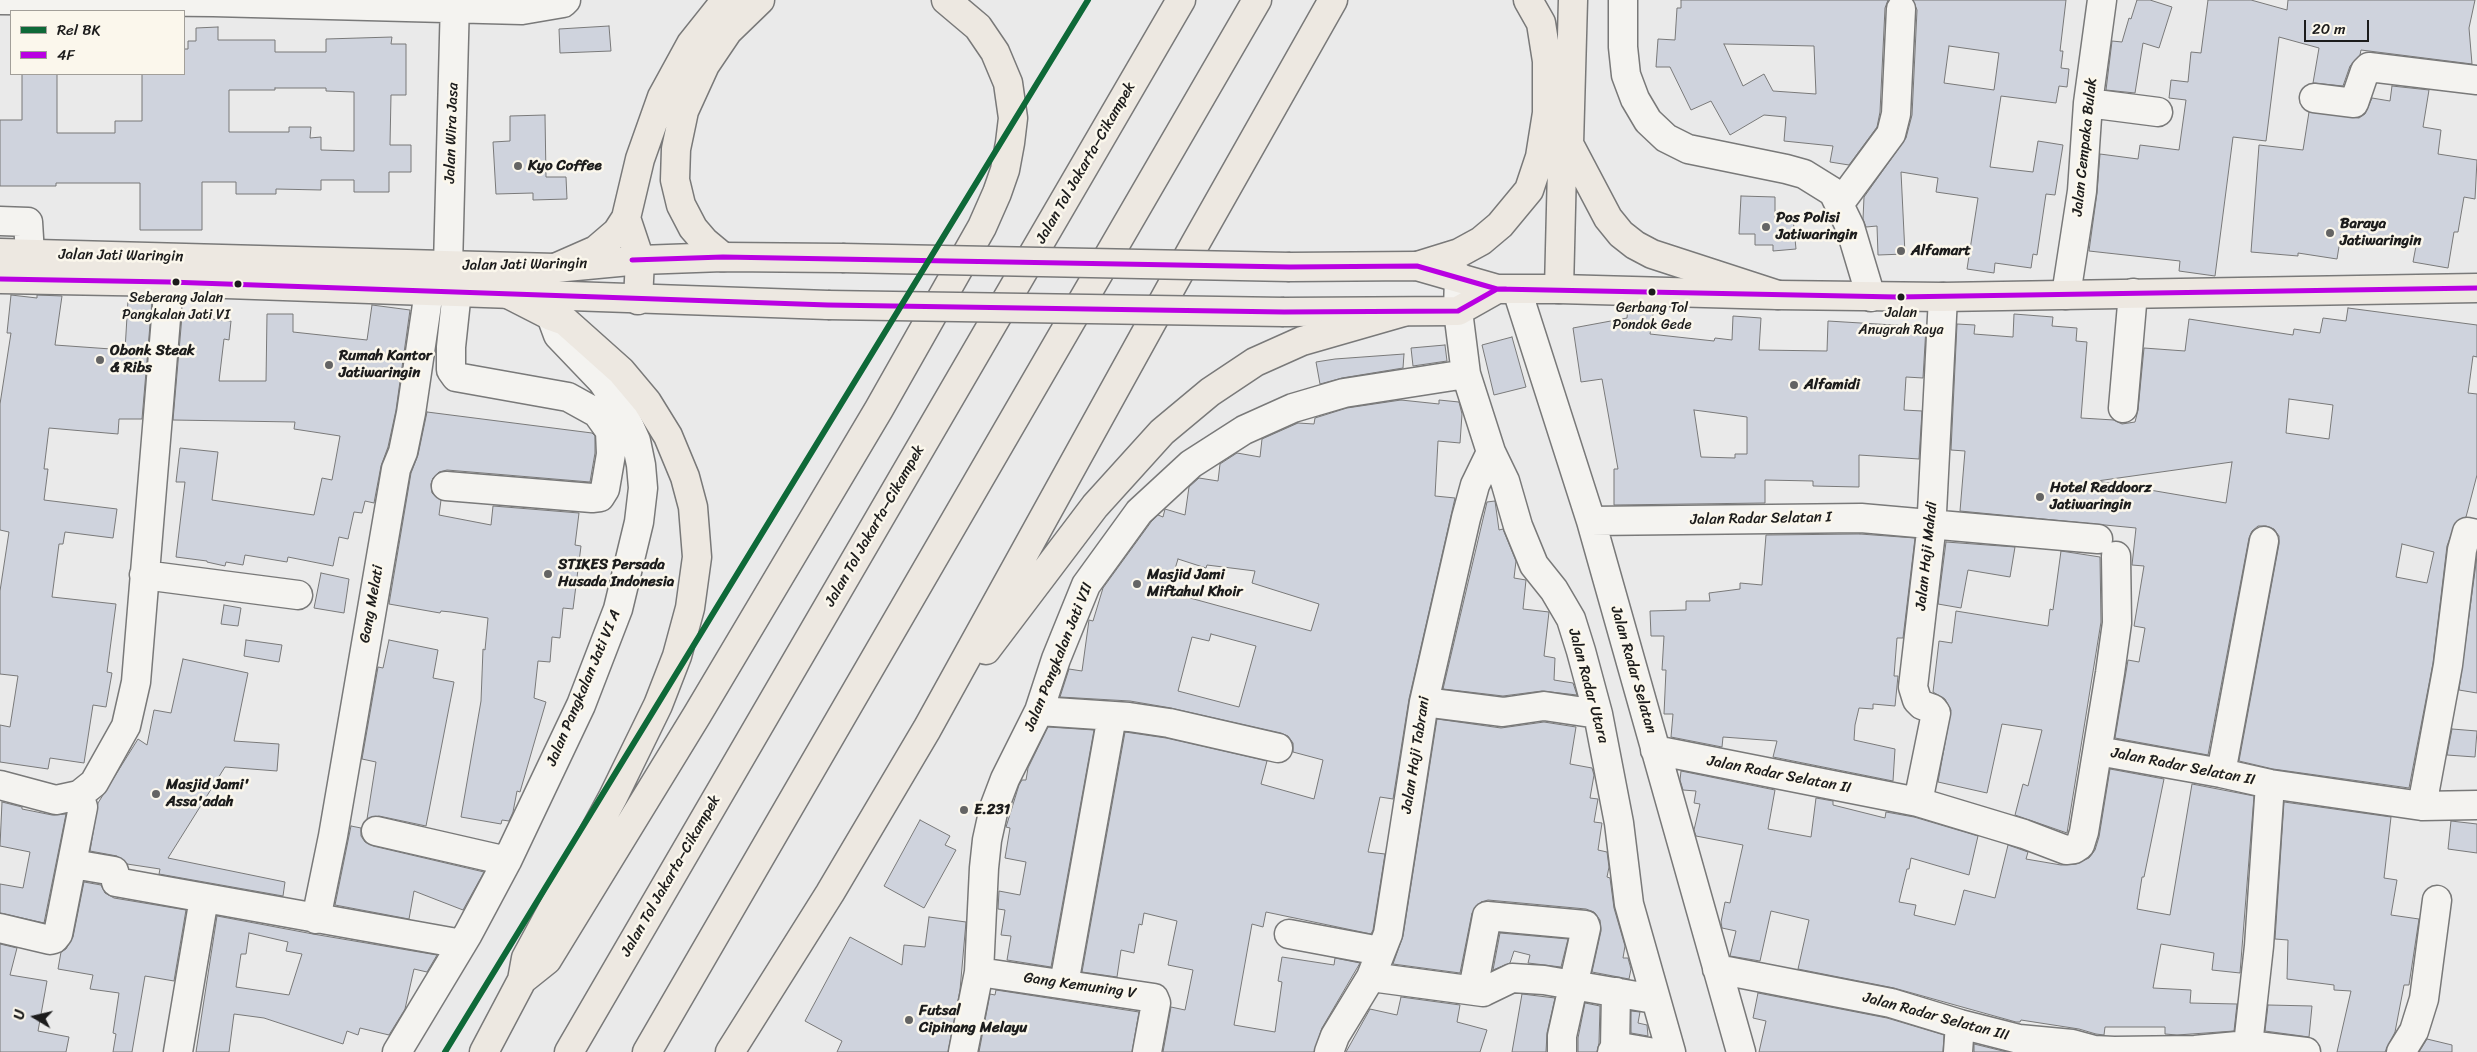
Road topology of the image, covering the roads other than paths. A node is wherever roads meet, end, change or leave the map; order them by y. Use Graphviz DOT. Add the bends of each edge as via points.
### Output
graph roads {
  1 [pos="0,0"];
  2 [pos="566,0"];
  3 [pos="726,0"];
  4 [pos="760,0"];
  5 [pos="946,0"];
  6 [pos="1181,0"];
  7 [pos="1257,0"];
  8 [pos="1333,0"];
  9 [pos="1528,0"];
  10 [pos="1573,0"];
  11 [pos="1622,0"];
  12 [pos="2102,0"];
  13 [pos="213,1"];
  14 [pos="456,4"];
  15 [pos="1901,9"];
  16 [pos="2477,80"];
  17 [pos="2314,98"];
  18 [pos="2088,103"];
  19 [pos="2158,112"];
  20 [pos="1569,144"];
  21 [pos="1840,203"];
  22 [pos="626,218"];
  23 [pos="0,221"];
  24 [pos="0,253"];
  25 [pos="30,254"];
  26 [pos="723,257"];
  27 [pos="640,260"];
  28 [pos="448,266"];
  29 [pos="1417,266"];
  30 [pos="555,268"];
  31 [pos="1459,277"];
  32 [pos="0,279"];
  33 [pos="169,282"];
  34 [pos="2477,288"];
  35 [pos="1507,289"];
  36 [pos="1558,289"];
  37 [pos="429,290"];
  38 [pos="458,291"];
  39 [pos="506,293"];
  40 [pos="2133,293"];
  41 [pos="2066,294"];
  42 [pos="1778,295"];
  43 [pos="1871,296"];
  44 [pos="1943,297"];
  45 [pos="638,300"];
  46 [pos="1458,311"];
  47 [pos="1403,312"];
  48 [pos="551,316"];
  49 [pos="1466,374"];
  50 [pos="2123,408"];
  51 [pos="1491,452"];
  52 [pos="446,486"];
  53 [pos="1591,521"];
  54 [pos="1931,528"];
  55 [pos="2477,534"];
  56 [pos="2264,541"];
  57 [pos="2054,545"];
  58 [pos="144,574"];
  59 [pos="298,595"];
  60 [pos="1424,702"];
  61 [pos="658,704"];
  62 [pos="1039,712"];
  63 [pos="1598,714"];
  64 [pos="1112,716"];
  65 [pos="927,729"];
  66 [pos="1278,748"];
  67 [pos="1655,750"];
  68 [pos="2098,751"];
  69 [pos="2221,773"];
  70 [pos="2270,784"];
  71 [pos="0,785"];
  72 [pos="651,790"];
  73 [pos="80,795"];
  74 [pos="1918,802"];
  75 [pos="2477,805"];
  76 [pos="2422,806"];
  77 [pos="376,831"];
  78 [pos="507,861"];
  79 [pos="73,864"];
  80 [pos="204,898"];
  81 [pos="2437,900"];
  82 [pos="316,919"];
  83 [pos="0,928"];
  84 [pos="1289,934"];
  85 [pos="462,944"];
  86 [pos="1380,951"];
  87 [pos="1717,969"];
  88 [pos="979,972"];
  89 [pos="1371,977"];
  90 [pos="522,980"];
  91 [pos="1064,984"];
  92 [pos="1572,984"];
  93 [pos="1483,992"];
  94 [pos="1616,992"];
  95 [pos="1654,999"];
  96 [pos="1960,1024"];
  97 [pos="2233,1048"];
  98 [pos="1614,1050"];
  99 [pos="2094,1051"];
  100 [pos="178,1052"];
  101 [pos="397,1052"];
  102 [pos="484,1052"];
  103 [pos="569,1052"];
  104 [pos="647,1052"];
  105 [pos="730,1052"];
  106 [pos="963,1052"];
  107 [pos="1147,1052"];
  108 [pos="1329,1052"];
  109 [pos="1562,1052"];
  110 [pos="1649,1052"];
  111 [pos="1671,1052"];
  112 [pos="1741,1052"];
  113 [pos="1958,1052"];
  114 [pos="2306,1052"];
  115 [pos="2401,1052"];
  1 -- 13 [label="street"];
  2 -- 14 [label="street" via="522,10"];
  3 -- 22 [label="main road" via="691,44 662,97 640,159"];
  4 -- 26 [label="main road" via="728,31 704,65 684,111 676,149 675,180 683,210 703,240"];
  5 -- 72 [label="main road" via="978,27 995,52 1008,83 1012,118 1006,170 982,227 879,409"];
  6 -- 103 [label="main road, Jalan Tol Jakarta–Cikampek"];
  7 -- 104 [label="main road"];
  8 -- 65 [label="main road"];
  9 -- 29 [label="main road" via="1541,23 1547,61 1547,113 1540,157 1528,190 1500,225 1481,241 1459,253"];
  10 -- 20 [label="main road"];
  11 -- 21 [label="street" via="1626,75 1634,99 1648,121 1666,138 1688,149 1804,174 1833,192"];
  12 -- 18 [label="street, Jalan Cempaka Bulak"];
  13 -- 14 [label="street"];
  14 -- 28 [label="street, Jalan Wira Jasa"];
  15 -- 21 [label="street" via="1896,114 1891,134"];
  16 -- 17 [label="street" via="2369,67 2354,103"];
  18 -- 19 [label="street"];
  18 -- 41 [label="street, Jalan Cempaka Bulak" via="2082,191"];
  20 -- 36 [label="main road" via="1562,168"];
  20 -- 42 [label="main road" via="1608,218 1620,234 1635,245 1652,254"];
  21 -- 43 [label="street"];
  22 -- 27 [label="main road"];
  22 -- 30 [label="main road" via="613,236 596,250"];
  23 -- 25 [label="street" via="28,222"];
  24 -- 25 [label="main road, Jalan Jati Waringin"];
  25 -- 28 [label="main road, Jalan Jati Waringin"];
  26 -- 27 [label="main road, Jalan Jati Waringin"];
  26 -- 29 [label="main road, Jalan Jati Waringin, bridge" via="1290,267"];
  27 -- 30 [label="main road, Jalan Jati Waringin"];
  27 -- 45 [label="main road"];
  28 -- 30 [label="main road, Jalan Jati Waringin"];
  29 -- 31 [label="main road, Jalan Jati Waringin"];
  31 -- 35 [label="main road, Jalan Jati Waringin"];
  31 -- 46 [label="street, Jalan Radar Utara"];
  32 -- 33 [label="main road, Jalan Jati Waringin"];
  33 -- 37 [label="main road, Jalan Jati Waringin"];
  33 -- 58 [label="street"];
  34 -- 40 [label="main road, Jalan Jati Waringin"];
  35 -- 36 [label="main road, Jalan Jati Waringin"];
  35 -- 46 [label="main road, Jalan Jati Waringin"];
  35 -- 53 [label="street, Jalan Radar Selatan"];
  36 -- 42 [label="main road, Jalan Jati Waringin"];
  37 -- 38 [label="main road, Jalan Jati Waringin"];
  37 -- 82 [label="street, Gang Melati" via="411,414 396,469"];
  38 -- 39 [label="main road, Jalan Jati Waringin"];
  38 -- 52 [label="street" via="451,362 456,378 568,396 597,413 610,431 611,454 605,490 600,497"];
  39 -- 45 [label="main road, Jalan Jati Waringin"];
  39 -- 48 [label="main road"];
  40 -- 41 [label="main road, Jalan Jati Waringin"];
  40 -- 50 [label="street"];
  41 -- 44 [label="main road, Jalan Jati Waringin"];
  42 -- 43 [label="main road, Jalan Jati Waringin"];
  43 -- 44 [label="main road, Jalan Jati Waringin"];
  44 -- 54 [label="street, Jalan Haji Mahdi"];
  45 -- 47 [label="main road, Jalan Jati Waringin, bridge" via="828,306"];
  46 -- 47 [label="main road, Jalan Jati Waringin"];
  46 -- 49 [label="street, Jalan Radar Utara"];
  47 -- 65 [label="main road" via="1302,341 1255,362 1210,392 1162,432 1096,506"];
  48 -- 61 [label="main road" via="565,320 621,371 648,402 668,436 689,491 696,527 696,572 680,646"];
  48 -- 78 [label="street, Jalan Pangkalan Jati VI A" via="558,335 602,381 623,412 636,441 643,488 639,522 618,609 581,705"];
  49 -- 51 [label="street, Jalan Radar Utara"];
  49 -- 62 [label="street, Jalan Pangkalan Jati VII" via="1344,393 1293,408 1244,430 1191,464 1139,512 1086,585"];
  51 -- 60 [label="street, Jalan Haji Tabrani" via="1470,501"];
  51 -- 63 [label="street, Jalan Radar Utara" via="1506,481 1518,526 1534,565 1571,619"];
  53 -- 54 [label="street, Jalan Radar Selatan I" via="1861,518"];
  53 -- 67 [label="street, Jalan Radar Selatan"];
  54 -- 57 [label="street"];
  54 -- 68 [label="street" via="2107,547 2117,622"];
  54 -- 74 [label="street, Jalan Haji Mahdi" via="1914,687 1917,700 1936,713"];
  55 -- 76 [label="street" via="2467,532 2462,550 2447,673"];
  56 -- 69 [label="street"];
  58 -- 59 [label="street"];
  58 -- 73 [label="street" via="136,682 130,714 94,783"];
  60 -- 63 [label="street" via="1503,712 1544,706"];
  60 -- 86 [label="street, Jalan Haji Tabrani" via="1395,895 1388,934"];
  61 -- 72 [label="main road"];
  61 -- 90 [label="main road" via="614,796 526,958"];
  62 -- 64 [label="street"];
  62 -- 88 [label="street, Jalan Pangkalan Jati VII" via="994,808 984,868"];
  63 -- 95 [label="street, Jalan Radar Utara" via="1619,823 1629,904"];
  64 -- 66 [label="street" via="1168,723"];
  64 -- 91 [label="street"];
  65 -- 105 [label="main road" via="830,893"];
  67 -- 74 [label="street, Jalan Radar Selatan II"];
  67 -- 87 [label="street, Jalan Radar Selatan"];
  68 -- 69 [label="street, Jalan Radar Selatan II"];
  68 -- 74 [label="street, Jalan Radar Selatan II" via="2084,832 2080,845 2074,849 2066,850"];
  69 -- 70 [label="street, Jalan Radar Selatan II"];
  70 -- 76 [label="street"];
  70 -- 97 [label="street, Jalan Radar Selatan II" via="2259,946"];
  71 -- 73 [label="street" via="56,800"];
  72 -- 90 [label="main road" via="547,960"];
  73 -- 79 [label="street" via="83,807"];
  75 -- 76 [label="street"];
  77 -- 78 [label="street"];
  78 -- 85 [label="street, Jalan Pangkalan Jati VI A"];
  79 -- 80 [label="street" via="114,871 116,882"];
  79 -- 83 [label="street" via="58,934 54,939"];
  80 -- 82 [label="street"];
  80 -- 100 [label="street"];
  81 -- 115 [label="street" via="2424,999 2414,1030"];
  82 -- 85 [label="street"];
  84 -- 86 [label="street"];
  85 -- 101 [label="street, Jalan Pangkalan Jati VI A"];
  86 -- 89 [label="street, Jalan Haji Tabrani"];
  87 -- 96 [label="street, Jalan Radar Selatan III" via="1891,1002"];
  87 -- 112 [label="street, Jalan Radar Selatan"];
  88 -- 91 [label="street, Gang Kemuning V"];
  88 -- 106 [label="street, Jalan Pangkalan Jati VII"];
  89 -- 93 [label="street"];
  89 -- 108 [label="street, Jalan Haji Tabrani" via="1335,1036"];
  90 -- 102 [label="main road"];
  91 -- 107 [label="street, Gang Kemuning V" via="1156,999"];
  92 -- 93 [label="street" via="1512,978"];
  92 -- 93 [label="street" via="1586,928 1584,925 1490,915 1486,918 1475,979 1476,987"];
  92 -- 94 [label="street"];
  92 -- 109 [label="street"];
  94 -- 95 [label="street"];
  94 -- 98 [label="street"];
  95 -- 111 [label="street, Jalan Radar Utara"];
  96 -- 99 [label="street, Jalan Radar Selatan III" via="2019,1039 2072,1044"];
  96 -- 113 [label="street"];
  97 -- 99 [label="street, Jalan Radar Selatan III"];
  97 -- 114 [label="street, Jalan Radar Selatan III"];
  98 -- 110 [label="street"];
}
